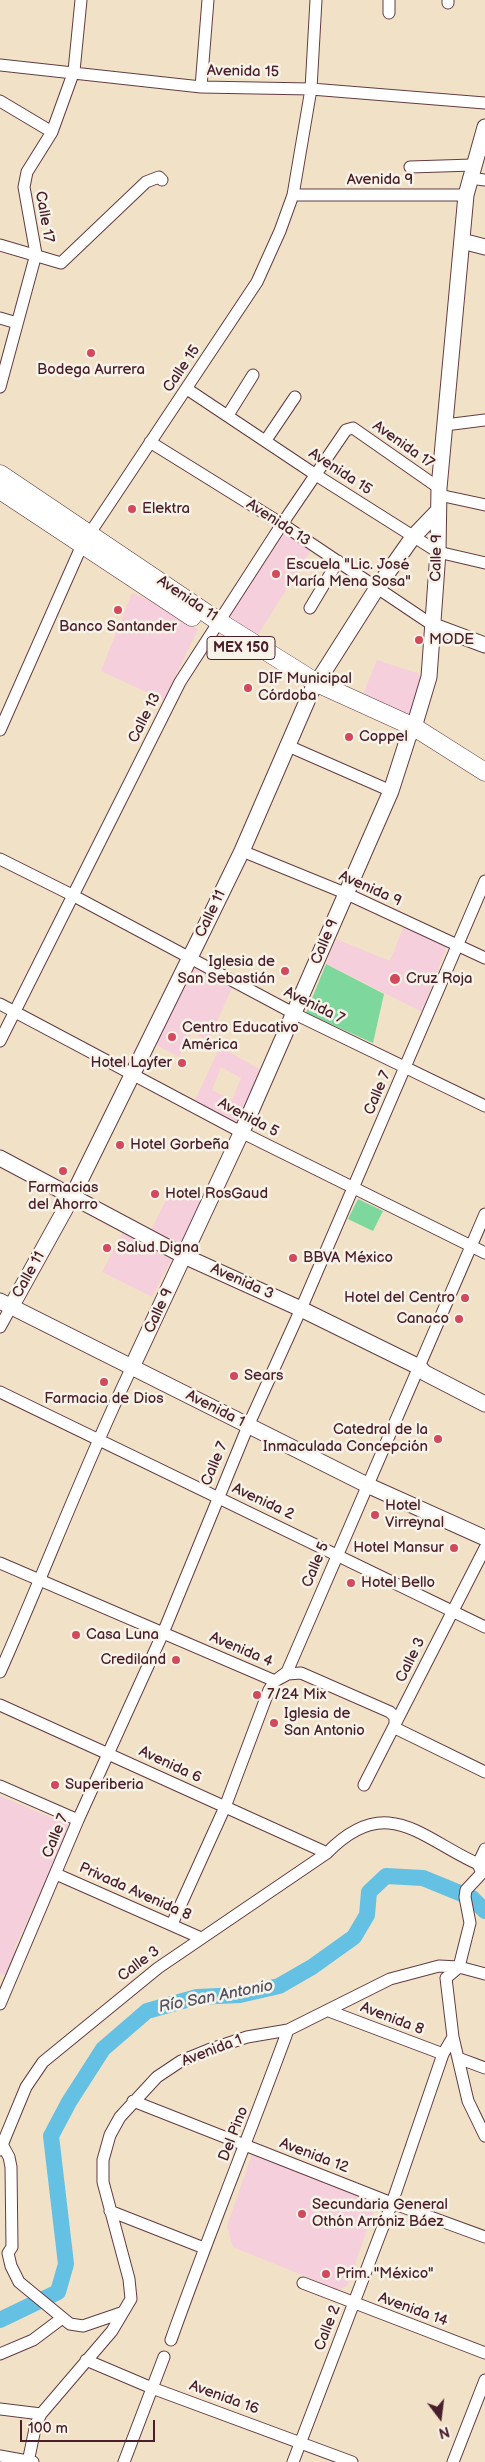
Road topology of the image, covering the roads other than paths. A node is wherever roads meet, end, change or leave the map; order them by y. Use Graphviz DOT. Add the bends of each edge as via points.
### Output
graph roads {
  1 [pos="81,0"];
  2 [pos="208,0"];
  3 [pos="316,0"];
  4 [pos="390,0"];
  5 [pos="388,14"];
  6 [pos="0,65"];
  7 [pos="74,72"];
  8 [pos="202,86"];
  9 [pos="311,89"];
  10 [pos="0,101"];
  11 [pos="485,103"];
  12 [pos="485,126"];
  13 [pos="52,132"];
  14 [pos="410,167"];
  15 [pos="471,172"];
  16 [pos="162,180"];
  17 [pos="485,180"];
  18 [pos="293,195"];
  19 [pos="466,195"];
  20 [pos="462,241"];
  21 [pos="0,245"];
  22 [pos="485,247"];
  23 [pos="36,254"];
  24 [pos="0,318"];
  25 [pos="18,323"];
  26 [pos="253,375"];
  27 [pos="0,387"];
  28 [pos="187,388"];
  29 [pos="295,397"];
  30 [pos="228,415"];
  31 [pos="485,420"];
  32 [pos="445,425"];
  33 [pos="349,428"];
  34 [pos="266,440"];
  35 [pos="150,442"];
  36 [pos="0,474"];
  37 [pos="316,475"];
  38 [pos="0,490"];
  39 [pos="439,492"];
  40 [pos="485,505"];
  41 [pos="438,511"];
  42 [pos="282,524"];
  43 [pos="413,537"];
  44 [pos="86,539"];
  45 [pos="438,552"];
  46 [pos="338,561"];
  47 [pos="485,563"];
  48 [pos="377,588"];
  49 [pos="310,608"];
  50 [pos="215,626"];
  51 [pos="434,626"];
  52 [pos="485,645"];
  53 [pos="314,688"];
  54 [pos="0,730"];
  55 [pos="411,732"];
  56 [pos="286,745"];
  57 [pos="485,772"];
  58 [pos="485,785"];
  59 [pos="391,791"];
  60 [pos="242,852"];
  61 [pos="0,859"];
  62 [pos="485,881"];
  63 [pos="345,893"];
  64 [pos="74,896"];
  65 [pos="458,946"];
  66 [pos="188,958"];
  67 [pos="485,958"];
  68 [pos="0,1004"];
  69 [pos="15,1011"];
  70 [pos="295,1014"];
  71 [pos="0,1041"];
  72 [pos="405,1067"];
  73 [pos="132,1073"];
  74 [pos="485,1106"];
  75 [pos="242,1132"];
  76 [pos="0,1158"];
  77 [pos="353,1188"];
  78 [pos="73,1195"];
  79 [pos="485,1214"];
  80 [pos="471,1247"];
  81 [pos="485,1253"];
  82 [pos="184,1256"];
  83 [pos="6,1304"];
  84 [pos="301,1309"];
  85 [pos="0,1327"];
  86 [pos="132,1367"];
  87 [pos="419,1367"];
  88 [pos="0,1392"];
  89 [pos="485,1404"];
  90 [pos="248,1426"];
  91 [pos="97,1440"];
  92 [pos="367,1485"];
  93 [pos="217,1497"];
  94 [pos="485,1538"];
  95 [pos="485,1548"];
  96 [pos="336,1554"];
  97 [pos="0,1562"];
  98 [pos="41,1581"];
  99 [pos="452,1611"];
  100 [pos="485,1627"];
  101 [pos="163,1633"];
  102 [pos="0,1672"];
  103 [pos="275,1680"];
  104 [pos="0,1705"];
  105 [pos="395,1728"];
  106 [pos="110,1754"];
  107 [pos="485,1772"];
  108 [pos="364,1785"];
  109 [pos="0,1786"];
  110 [pos="225,1807"];
  111 [pos="78,1820"];
  112 [pos="485,1849"];
  113 [pos="327,1853"];
  114 [pos="482,1871"];
  115 [pos="56,1874"];
  116 [pos="172,1924"];
  117 [pos="201,1938"];
  118 [pos="459,1967"];
  119 [pos="485,1974"];
  120 [pos="4,1982"];
  121 [pos="0,2004"];
  122 [pos="329,2011"];
  123 [pos="288,2030"];
  124 [pos="453,2036"];
  125 [pos="443,2054"];
  126 [pos="458,2058"];
  127 [pos="485,2068"];
  128 [pos="133,2101"];
  129 [pos="485,2136"];
  130 [pos="246,2146"];
  131 [pos="1,2148"];
  132 [pos="392,2203"];
  133 [pos="110,2212"];
  134 [pos="485,2236"];
  135 [pos="204,2248"];
  136 [pos="4,2254"];
  137 [pos="303,2283"];
  138 [pos="353,2304"];
  139 [pos="121,2313"];
  140 [pos="59,2317"];
  141 [pos="171,2340"];
  142 [pos="485,2353"];
  143 [pos="0,2354"];
  144 [pos="164,2357"];
  145 [pos="86,2360"];
  146 [pos="485,2380"];
  147 [pos="152,2388"];
  148 [pos="0,2409"];
  149 [pos="41,2414"];
  150 [pos="301,2442"];
  151 [pos="0,2456"];
  152 [pos="30,2461"];
  153 [pos="124,2462"];
  154 [pos="293,2462"];
  155 [pos="352,2462"];
  156 [pos="454,2462"];
  1 -- 7 [label="street, Calle 17"];
  2 -- 8 [label="street"];
  3 -- 9 [label="street, Calle 15"];
  4 -- 5 [label="street"];
  6 -- 7 [label="street, Avenida 15"];
  7 -- 8 [label="street, Avenida 15"];
  7 -- 13 [label="street, Calle 17"];
  8 -- 9 [label="street, Avenida 15"];
  9 -- 11 [label="street, Avenida 15"];
  9 -- 18 [label="street, Calle 15"];
  10 -- 13 [label="street"];
  12 -- 15 [label="main road, Calle 9"];
  13 -- 23 [label="street, Calle 17" via="27,172 24,187"];
  14 -- 15 [label="street"];
  15 -- 17 [label="street"];
  15 -- 19 [label="main road, Calle 9"];
  16 -- 23 [label="street" via="159,177 146,182 64,261 59,263"];
  18 -- 19 [label="street, Avenida 9"];
  18 -- 28 [label="street, Calle 15" via="257,282"];
  19 -- 20 [label="main road, Calle 9"];
  20 -- 22 [label="main road"];
  20 -- 32 [label="main road, Calle 9"];
  21 -- 23 [label="street"];
  23 -- 25 [label="street, Calle 17"];
  24 -- 25 [label="street"];
  25 -- 27 [label="street, Calle 17"];
  26 -- 30 [label="street"];
  28 -- 30 [label="street, Avenida 15"];
  28 -- 35 [label="street, Calle 15"];
  29 -- 34 [label="street"];
  30 -- 34 [label="street, Avenida 15"];
  31 -- 32 [label="street"];
  32 -- 39 [label="main road, Calle 9"];
  33 -- 37 [label="street, Calle 13"];
  33 -- 39 [label="street, Avenida 17"];
  34 -- 37 [label="street, Avenida 15"];
  35 -- 42 [label="street, Avenida 13"];
  35 -- 44 [label="street, Calle 15"];
  36 -- 44 [label="main road, Avenida 11 / MEX 150"];
  37 -- 42 [label="street, Calle 13"];
  37 -- 43 [label="street, Avenida 15"];
  38 -- 44 [label="main road, Avenida 11 / MEX 150"];
  39 -- 40 [label="street"];
  39 -- 41 [label="main road, Calle 9"];
  41 -- 43 [label="main road, Calle 11"];
  41 -- 45 [label="main road, Calle 9"];
  42 -- 46 [label="street, Avenida 13"];
  42 -- 50 [label="street, Calle 13"];
  43 -- 45 [label="street, Avenida 15"];
  43 -- 48 [label="main road, Calle 11"];
  44 -- 50 [label="main road, Avenida 11 / MEX 150"];
  44 -- 54 [label="street, Calle 15"];
  45 -- 47 [label="street, Avenida 15"];
  45 -- 51 [label="main road, Calle 9"];
  46 -- 48 [label="street, Avenida 13"];
  46 -- 49 [label="street"];
  48 -- 51 [label="street, Avenida 13"];
  48 -- 53 [label="main road, Calle 11"];
  50 -- 53 [label="main road, Avenida 11 / MEX 150"];
  50 -- 64 [label="street, Calle 13" via="180,682"];
  51 -- 52 [label="main road, Avenida 13"];
  51 -- 55 [label="main road, Calle 9" via="429,677"];
  53 -- 55 [label="main road, Avenida 11 / MEX 150"];
  53 -- 56 [label="main road, Calle 11"];
  55 -- 57 [label="main road, Avenida 11 / MEX 150"];
  55 -- 58 [label="main road, Avenida 11 / MEX 150"];
  55 -- 59 [label="main road, Calle 9"];
  56 -- 59 [label="street"];
  56 -- 60 [label="main road, Calle 11"];
  59 -- 63 [label="main road, Calle 9"];
  60 -- 63 [label="street, Avenida 9"];
  60 -- 66 [label="main road, Calle 11"];
  61 -- 64 [label="street, Avenida 7"];
  62 -- 65 [label="street, Calle 7"];
  63 -- 65 [label="street, Avenida 9"];
  63 -- 70 [label="main road, Calle 9"];
  64 -- 66 [label="street, Avenida 7"];
  64 -- 69 [label="street, Calle 13"];
  65 -- 67 [label="street, Avenida 9"];
  65 -- 72 [label="street, Calle 7"];
  66 -- 70 [label="street, Avenida 7"];
  66 -- 73 [label="main road, Calle 11"];
  68 -- 69 [label="street, Avenida 5"];
  69 -- 71 [label="street, Calle 13"];
  69 -- 73 [label="street, Avenida 5"];
  70 -- 72 [label="street, Avenida 7"];
  70 -- 75 [label="main road, Calle 9"];
  72 -- 74 [label="street, Avenida 7"];
  72 -- 77 [label="street, Calle 7"];
  73 -- 75 [label="street, Avenida 5"];
  73 -- 78 [label="main road, Calle 11"];
  75 -- 77 [label="street, Avenida 5"];
  75 -- 82 [label="main road, Calle 9"];
  76 -- 78 [label="main road, Avenida 3"];
  77 -- 80 [label="street, Avenida 5"];
  77 -- 84 [label="street, Calle 7"];
  78 -- 82 [label="main road, Avenida 3"];
  78 -- 83 [label="main road, Calle 11"];
  79 -- 80 [label="street, Calle 5"];
  80 -- 81 [label="street, Avenida 5"];
  80 -- 87 [label="street, Calle 5"];
  82 -- 84 [label="main road, Avenida 3"];
  82 -- 86 [label="main road, Calle 9"];
  83 -- 85 [label="street, Calle 11"];
  83 -- 86 [label="main road, Avenida 1"];
  84 -- 87 [label="main road, Avenida 3"];
  84 -- 90 [label="street, Calle 7"];
  86 -- 90 [label="main road, Avenida 1"];
  86 -- 91 [label="street, Calle 9"];
  87 -- 89 [label="main road, Avenida 3"];
  87 -- 92 [label="street, Calle 5"];
  88 -- 91 [label="street, Avenida 2"];
  90 -- 92 [label="main road, Avenida 1"];
  90 -- 93 [label="street, Calle 7"];
  91 -- 93 [label="street, Avenida 2"];
  91 -- 98 [label="street, Calle 9"];
  92 -- 94 [label="main road, Avenida 1"];
  92 -- 96 [label="street, Calle 5"];
  93 -- 96 [label="street, Avenida 2"];
  93 -- 101 [label="street, Calle 7"];
  95 -- 99 [label="street, Calle 3"];
  96 -- 99 [label="street, Avenida 2"];
  96 -- 103 [label="street, Calle 5" via="287,1672"];
  97 -- 98 [label="street, Avenida 4"];
  98 -- 101 [label="street, Avenida 4"];
  98 -- 102 [label="street, Calle 9"];
  99 -- 100 [label="street, Avenida 2"];
  99 -- 105 [label="street, Calle 3"];
  101 -- 103 [label="street, Avenida 4"];
  101 -- 106 [label="street, Calle 7"];
  103 -- 105 [label="street, Avenida 4" via="301,1673 390,1712"];
  103 -- 110 [label="street, Calle 5"];
  104 -- 106 [label="street, Avenida 6"];
  105 -- 107 [label="street"];
  105 -- 108 [label="street, Calle 3"];
  106 -- 110 [label="street, Avenida 6"];
  106 -- 111 [label="street, Calle 7"];
  109 -- 111 [label="street"];
  110 -- 113 [label="street, Avenida 6"];
  110 -- 116 [label="street, Calle 5"];
  111 -- 115 [label="street, Calle 7"];
  112 -- 114 [label="street"];
  113 -- 114 [label="street, Calle 3" via="345,1836 371,1824 390,1822 417,1829"];
  113 -- 117 [label="street, Calle 3"];
  114 -- 118 [label="street" via="468,1886 465,1897 470,1923"];
  115 -- 116 [label="street, Privada Avenida 8"];
  115 -- 120 [label="street, Calle 7"];
  116 -- 117 [label="street, Privada Avenida 8"];
  117 -- 131 [label="street, Calle 3" via="111,2004 43,2062 26,2087"];
  118 -- 119 [label="street, Avenida 1"];
  118 -- 122 [label="street, Avenida 1" via="439,1966 390,1979"];
  118 -- 124 [label="street" via="446,1978"];
  120 -- 121 [label="street, Calle 7"];
  122 -- 123 [label="street, Avenida 1"];
  122 -- 125 [label="street, Avenida 8"];
  123 -- 128 [label="street, Avenida 1" via="247,2037 181,2061 156,2077"];
  123 -- 130 [label="street, Del Pino"];
  124 -- 125 [label="street, Calle 2"];
  124 -- 126 [label="street"];
  125 -- 132 [label="street, Calle 2"];
  126 -- 127 [label="street"];
  126 -- 129 [label="street" via="468,2101"];
  128 -- 130 [label="street, Avenida 12"];
  128 -- 133 [label="street, Avenida 1" via="110,2135 103,2160 103,2182"];
  130 -- 132 [label="street, Avenida 12"];
  130 -- 135 [label="street, Del Pino"];
  131 -- 136 [label="street" via="9,2157 10,2167 12,2247"];
  132 -- 134 [label="street, Avenida 12"];
  132 -- 138 [label="street, Calle 2"];
  133 -- 135 [label="street"];
  133 -- 139 [label="street, Avenida 1" via="129,2279 131,2299"];
  135 -- 141 [label="street, Del Pino"];
  136 -- 140 [label="street" via="19,2282"];
  137 -- 138 [label="street, Avenida 14"];
  138 -- 142 [label="street, Avenida 14"];
  138 -- 150 [label="street, Calle 2"];
  139 -- 140 [label="street" via="83,2326 70,2324"];
  139 -- 145 [label="street, Avenida 1" via="112,2331"];
  140 -- 143 [label="street" via="33,2340"];
  144 -- 147 [label="street"];
  145 -- 147 [label="street, Avenida 16"];
  145 -- 149 [label="street, Avenida 1"];
  146 -- 156 [label="street"];
  147 -- 150 [label="street, Avenida 16"];
  147 -- 153 [label="street"];
  148 -- 149 [label="street"];
  149 -- 152 [label="street, Avenida 1" via="36,2424"];
  150 -- 154 [label="street, Calle 2"];
  150 -- 155 [label="street, Avenida 16"];
  151 -- 152 [label="street"];
}
